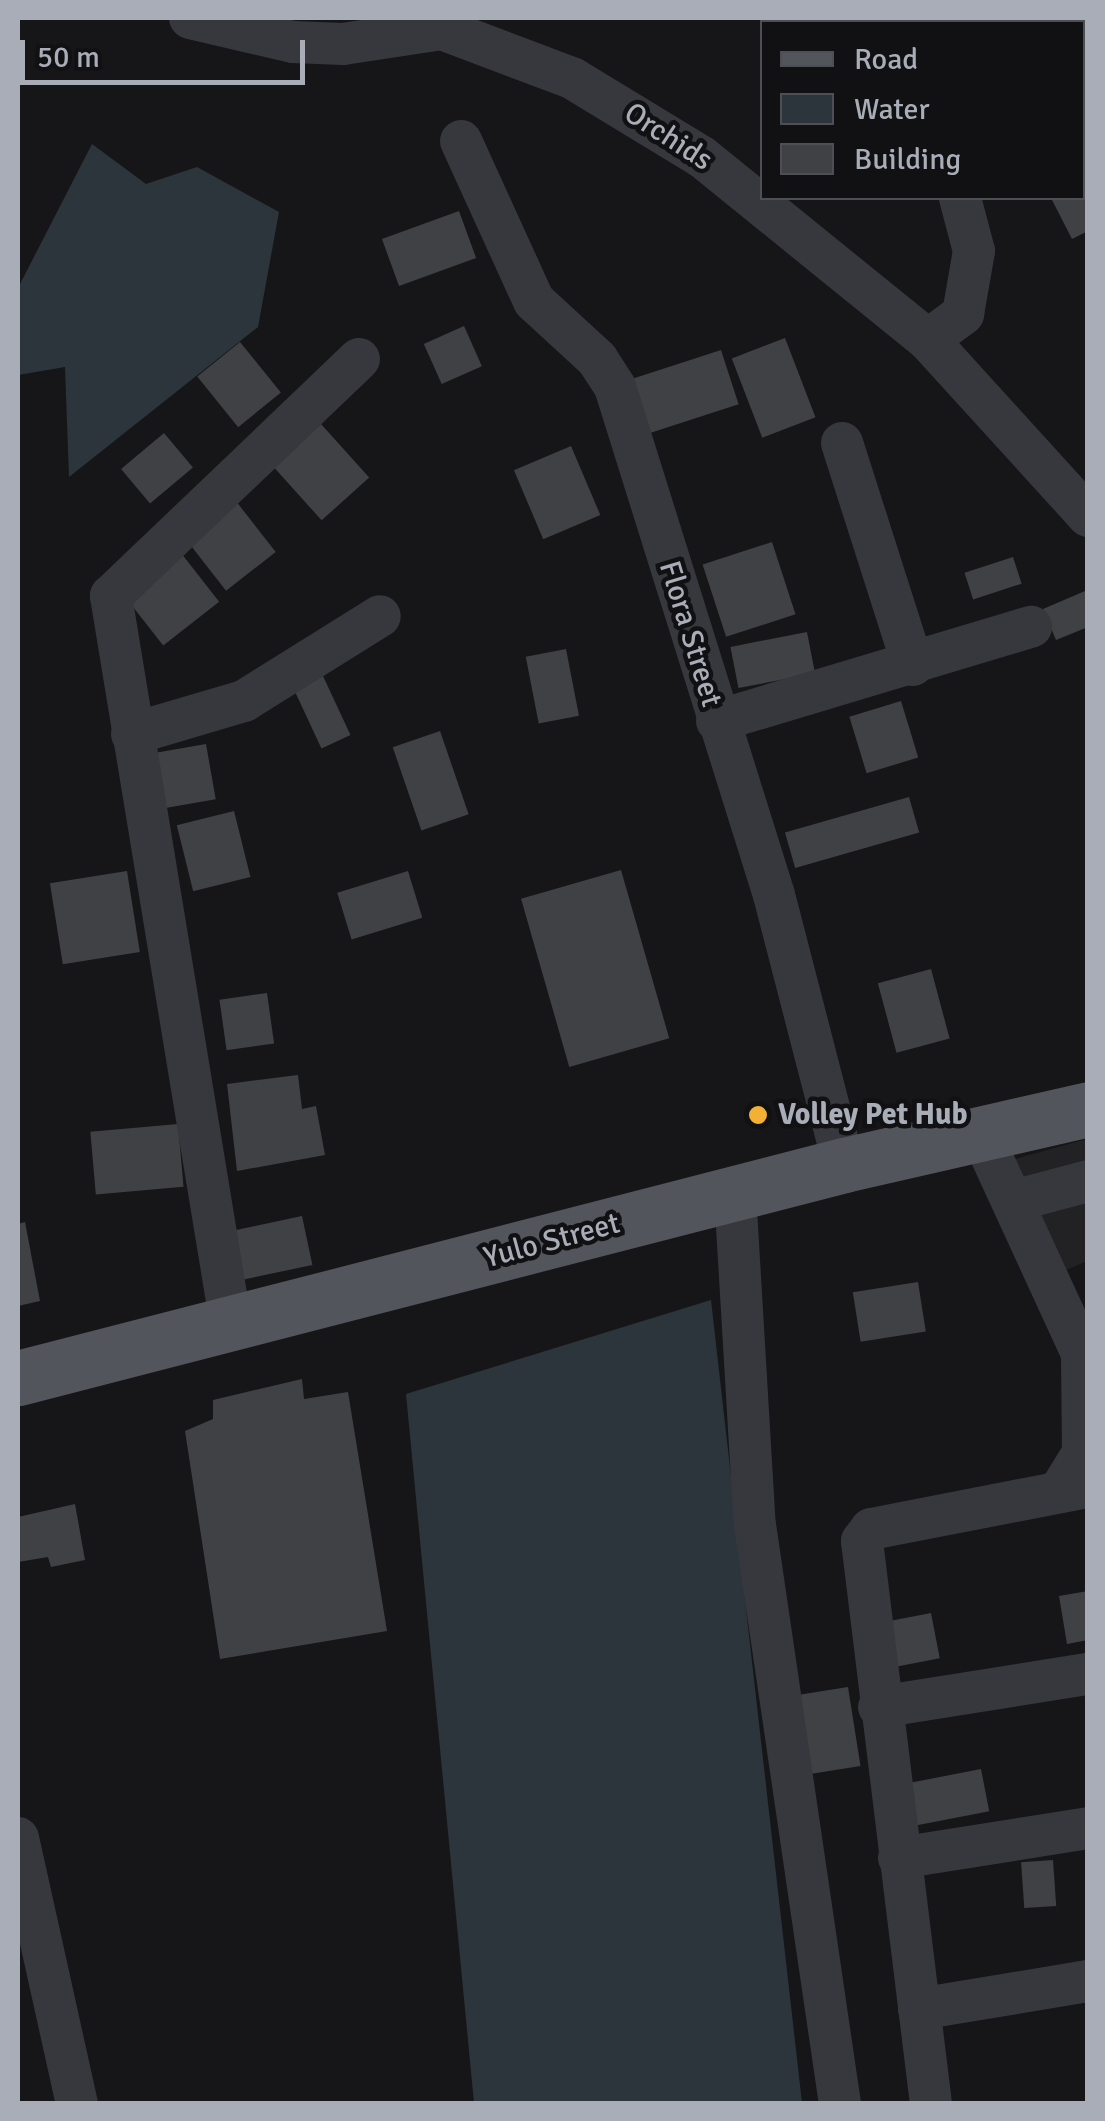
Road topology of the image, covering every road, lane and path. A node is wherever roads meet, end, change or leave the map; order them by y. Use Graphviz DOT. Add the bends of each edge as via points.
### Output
graph roads {
  1 [pos="190,18"];
  2 [pos="461,23"];
  3 [pos="461,141"];
  4 [pos="961,200"];
  5 [pos="928,340"];
  6 [pos="359,359"];
  7 [pos="842,443"];
  8 [pos="1088,516"];
  9 [pos="380,616"];
  10 [pos="1031,627"];
  11 [pos="913,665"];
  12 [pos="717,721"];
  13 [pos="132,734"];
  14 [pos="1088,1109"];
  15 [pos="982,1136"];
  16 [pos="844,1165"];
  17 [pos="1088,1181"];
  18 [pos="735,1193"];
  19 [pos="1013,1201"];
  20 [pos="230,1325"];
  21 [pos="1085,1357"];
  22 [pos="18,1378"];
  23 [pos="1073,1489"];
  24 [pos="1088,1674"];
  25 [pos="879,1707"];
  26 [pos="1088,1828"];
  27 [pos="18,1838"];
  28 [pos="899,1858"];
  29 [pos="1088,1981"];
  30 [pos="918,2008"];
  31 [pos="77,2104"];
  32 [pos="840,2104"];
  33 [pos="931,2104"];
  1 -- 2 [label="street, Orchids" via="293,42 343,44"];
  2 -- 5 [label="street, Orchids" via="572,78 702,157"];
  3 -- 12 [label="street, Flora Street" via="534,301 598,359 614,387"];
  4 -- 5 [label="street" via="974,250 964,314"];
  5 -- 8 [label="street, Orchids"];
  6 -- 13 [label="street" via="116,585 111,610"];
  7 -- 11 [label="street"];
  9 -- 13 [label="street" via="244,702"];
  10 -- 11 [label="street"];
  11 -- 12 [label="street"];
  12 -- 16 [label="street, Flora Street" via="774,895"];
  13 -- 20 [label="street"];
  14 -- 15 [label="main road, Yulo Street"];
  15 -- 16 [label="main road, Yulo Street"];
  15 -- 19 [label="street"];
  16 -- 18 [label="main road, Yulo Street"];
  17 -- 19 [label="street"];
  18 -- 20 [label="main road, Yulo Street"];
  18 -- 32 [label="street" via="755,1524"];
  19 -- 21 [label="street"];
  20 -- 22 [label="main road, Yulo Street"];
  21 -- 23 [label="street" via="1083,1453"];
  23 -- 25 [label="street" via="871,1530 860,1556"];
  24 -- 25 [label="street"];
  25 -- 28 [label="street"];
  26 -- 28 [label="street"];
  27 -- 31 [label="street"];
  28 -- 30 [label="street"];
  29 -- 30 [label="street"];
  30 -- 33 [label="street"];
}
